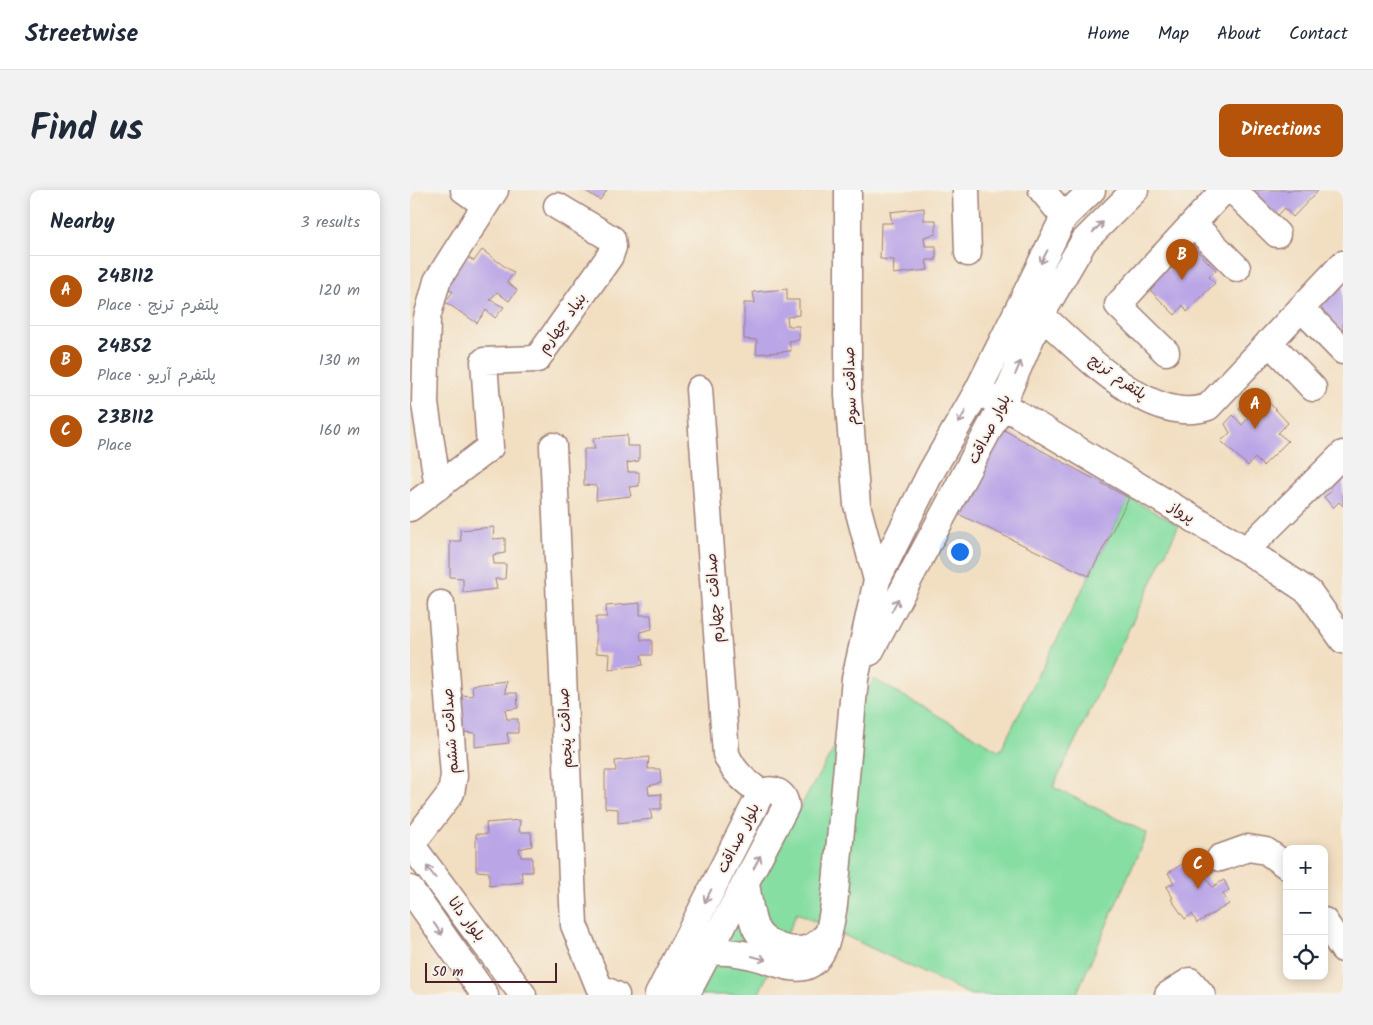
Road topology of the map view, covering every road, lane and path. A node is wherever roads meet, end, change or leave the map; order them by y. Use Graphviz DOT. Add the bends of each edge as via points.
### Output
graph roads {
  1 [pos="464,190"];
  2 [pos="848,190"];
  3 [pos="966,190"];
  4 [pos="1042,190"];
  5 [pos="1092,190"];
  6 [pos="1135,190"];
  7 [pos="1224,190"];
  8 [pos="1233,190"];
  9 [pos="490,197"];
  10 [pos="557,206"];
  11 [pos="1064,217"];
  12 [pos="1193,224"];
  13 [pos="1277,234"];
  14 [pos="968,253"];
  15 [pos="1343,264"];
  16 [pos="1237,268"];
  17 [pos="1301,308"];
  18 [pos="1041,315"];
  19 [pos="419,316"];
  20 [pos="1269,342"];
  21 [pos="1343,351"];
  22 [pos="1166,352"];
  23 [pos="1313,388"];
  24 [pos="699,389"];
  25 [pos="978,390"];
  26 [pos="1002,405"];
  27 [pos="418,417"];
  28 [pos="553,446"];
  29 [pos="1343,454"];
  30 [pos="438,487"];
  31 [pos="410,508"];
  32 [pos="1246,550"];
  33 [pos="877,580"];
  34 [pos="441,604"];
  35 [pos="1343,640"];
  36 [pos="855,679"];
  37 [pos="761,793"];
  38 [pos="411,844"];
  39 [pos="1220,858"];
  40 [pos="1283,863"];
  41 [pos="746,885"];
  42 [pos="410,889"];
  43 [pos="1328,927"];
  44 [pos="828,934"];
  45 [pos="1343,949"];
  46 [pos="710,952"];
  47 [pos="485,995"];
  48 [pos="523,995"];
  49 [pos="616,995"];
  50 [pos="658,995"];
  51 [pos="686,995"];
  52 [pos="1168,995"];
  53 [pos="1202,995"];
  1 -- 9 [label="street"];
  2 -- 33 [label="street, صداقت سوم" via="849,404 857,505"];
  3 -- 14 [label="street"];
  4 -- 11 [label="street"];
  5 -- 11 [label="street, بلوار صداقت"];
  18 -- 6 [label="street, بلوار صداقت, one-way" via="1084,241"];
  7 -- 12 [label="street"];
  8 -- 13 [label="street"];
  9 -- 19 [label="street"];
  10 -- 30 [label="street, بنیاد چهارم" via="612,240 610,256 537,358 484,361 490,447"];
  11 -- 25 [label="street, بلوار صداقت, one-way"];
  12 -- 16 [label="street"];
  12 -- 22 [label="street" via="1118,305"];
  15 -- 17 [label="street, پلتفرم ترنج"];
  17 -- 20 [label="street, پلتفرم ترنج"];
  17 -- 21 [label="street"];
  18 -- 20 [label="street, پلتفرم ترنج" via="1128,388 1153,402 1182,411 1195,412 1208,407"];
  26 -- 18 [label="street, بلوار صداقت, one-way"];
  19 -- 27 [label="street"];
  20 -- 23 [label="street"];
  24 -- 37 [label="street, صداقت چهارم" via="726,754 732,769"];
  25 -- 26 [label="street, پرواز"];
  25 -- 33 [label="street, بلوار صداقت, one-way" via="931,472"];
  26 -- 32 [label="street, پرواز"];
  36 -- 26 [label="street, بلوار صداقت, one-way"];
  27 -- 30 [label="street"];
  28 -- 49 [label="street, صداقت پنجم" via="574,925 599,987"];
  29 -- 32 [label="street"];
  30 -- 31 [label="street, بنیاد چهارم"];
  32 -- 35 [label="street, پرواز" via="1309,592"];
  33 -- 36 [label="street, بلوار صداقت"];
  34 -- 38 [label="street, صداقت ششم" via="454,776 451,793"];
  36 -- 44 [label="street, بلوار صداقت" via="840,858"];
  41 -- 37 [label="street, بلوار صداقت, one-way" via="786,806 782,794 775,790"];
  37 -- 50 [label="street, بلوار صداقت, one-way"];
  48 -- 38 [label="street, بلوار دانا, one-way"];
  39 -- 40 [label="street" via="1248,848 1266,851"];
  41 -- 44 [label="street, بلوار صداقت" via="755,927 766,940 783,948 800,950 812,947"];
  41 -- 46 [label="street, بلوار صداقت"];
  42 -- 47 [label="street, بلوار دانا, one-way"];
  43 -- 45 [label="street"];
  46 -- 44 [label="street, بلوار صداقت, one-way" via="742,953 798,969 810,965 821,954"];
  46 -- 51 [label="street, بلوار صداقت"];
  52 -- 53 [label="street" via="1190,981"];
}
